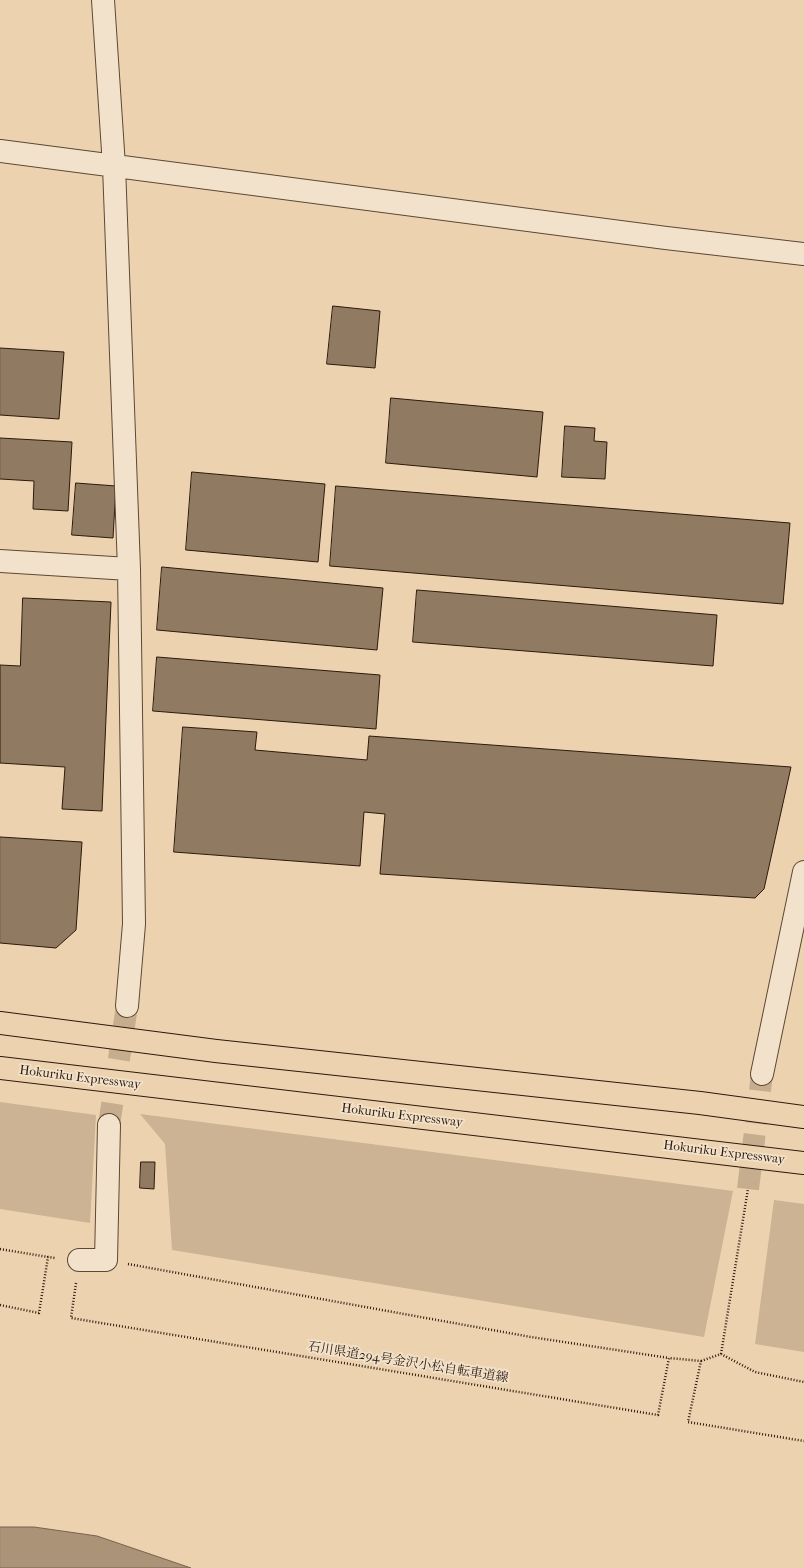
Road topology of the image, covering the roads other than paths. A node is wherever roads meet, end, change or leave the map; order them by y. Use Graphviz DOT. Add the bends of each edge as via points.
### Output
graph roads {
  1 [pos="103,0"];
  2 [pos="0,151"];
  3 [pos="114,166"];
  4 [pos="804,254"];
  5 [pos="0,561"];
  6 [pos="129,569"];
  7 [pos="804,872"];
  8 [pos="127,1006"];
  9 [pos="0,1023"];
  10 [pos="0,1068"];
  11 [pos="762,1074"];
  12 [pos="804,1117"];
  13 [pos="109,1125"];
  14 [pos="804,1163"];
  15 [pos="79,1260"];
  1 -- 3 [label="street"];
  2 -- 3 [label="street"];
  3 -- 4 [label="street"];
  3 -- 6 [label="street"];
  5 -- 6 [label="street"];
  6 -- 8 [label="street" via="134,924"];
  7 -- 11 [label="street"];
  9 -- 12 [label="highway" via="216,1051 700,1103"];
  10 -- 14 [label="highway, Hokuriku Expressway"];
  13 -- 15 [label="street" via="106,1260"];
}
